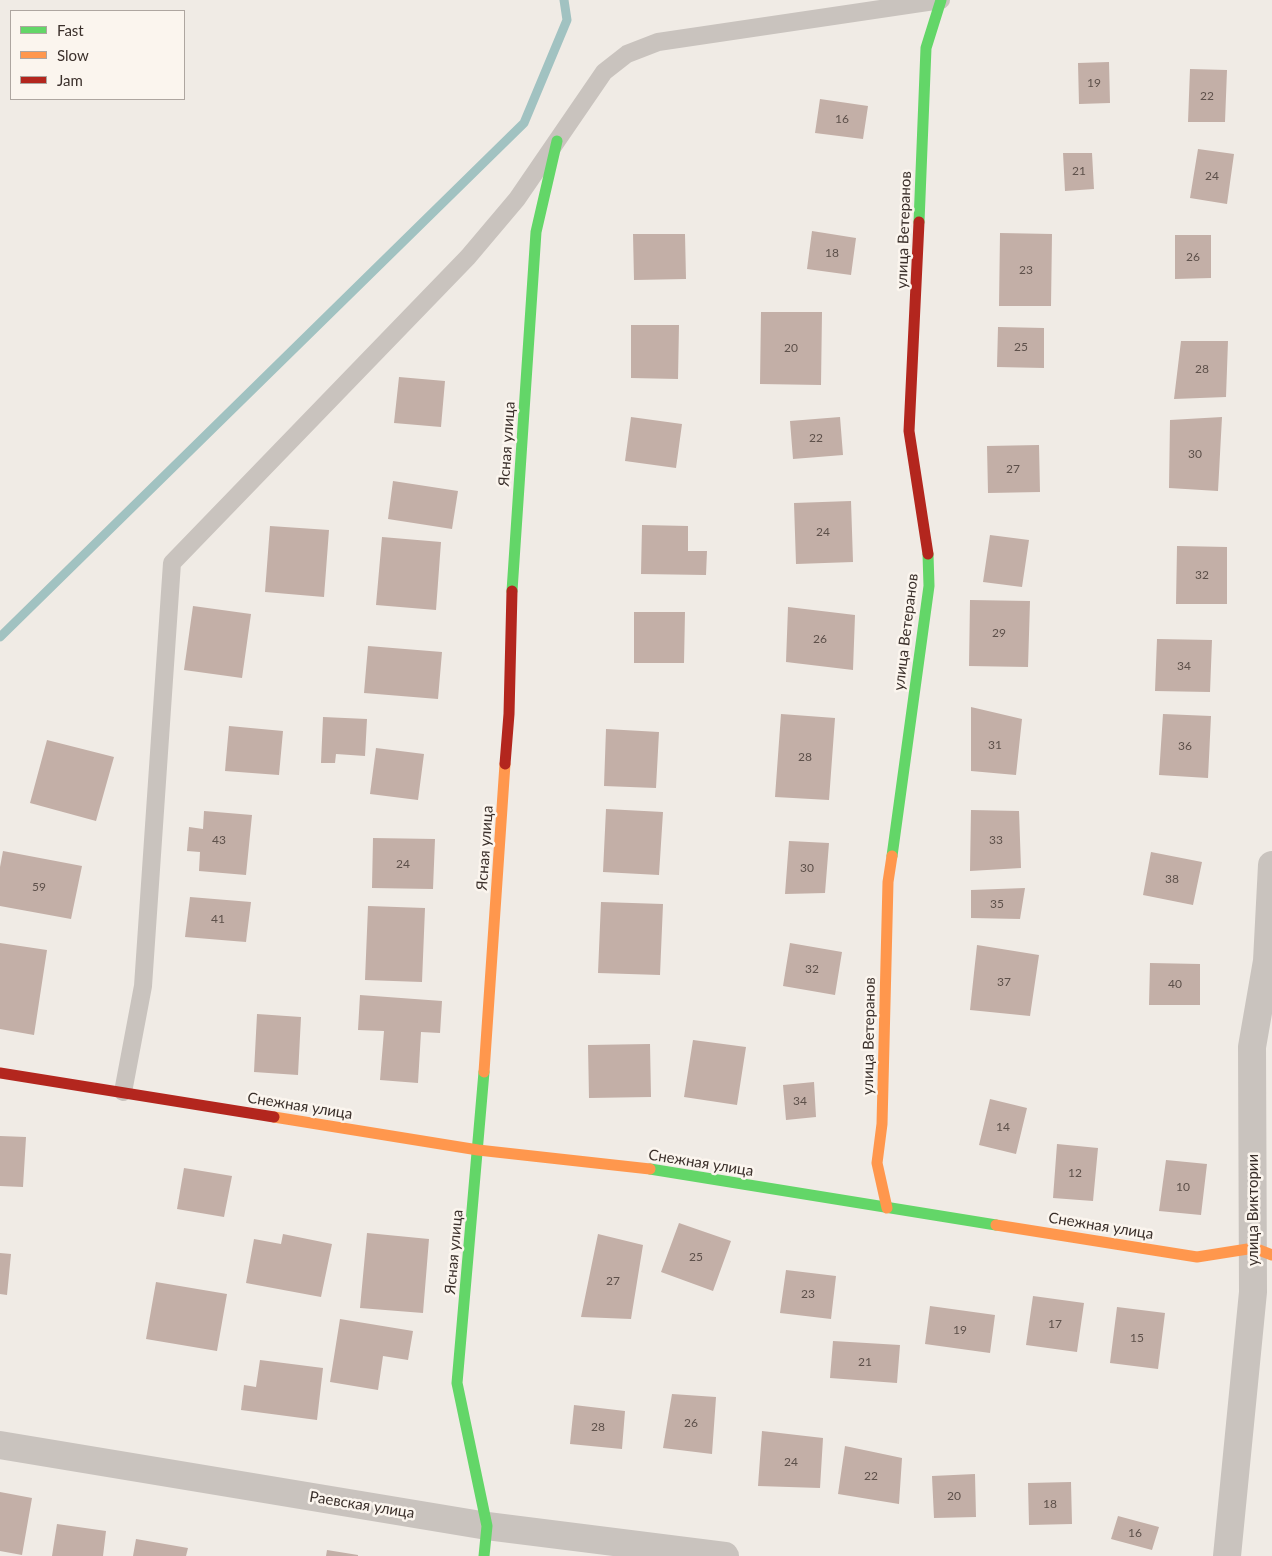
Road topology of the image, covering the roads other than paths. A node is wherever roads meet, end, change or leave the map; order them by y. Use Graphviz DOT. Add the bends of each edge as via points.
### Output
graph roads {
  1 [pos="941,0"];
  2 [pos="557,141"];
  3 [pos="1272,865"];
  4 [pos="0,1073"];
  5 [pos="123,1092"];
  6 [pos="478,1150"];
  7 [pos="887,1208"];
  8 [pos="1263,1252"];
  9 [pos="0,1444"];
  10 [pos="488,1526"];
  11 [pos="484,1556"];
  12 [pos="725,1556"];
  13 [pos="1226,1556"];
  1 -- 2 [label="lane" via="658,42 627,54 604,72"];
  1 -- 7 [label="street, улица Ветеранов" via="926,48 909,431 929,557 929,586 888,882 882,1124 877,1163"];
  2 -- 5 [label="lane" via="518,198 468,257 172,563 142,986"];
  2 -- 6 [label="street, Ясная улица" via="536,232 512,590 509,714"];
  3 -- 8 [label="street, улица Виктории" via="1267,961 1252,1047"];
  4 -- 5 [label="street, Снежная улица"];
  5 -- 6 [label="street, Снежная улица"];
  6 -- 7 [label="street, Снежная улица" via="656,1170"];
  6 -- 10 [label="street, Ясная улица" via="457,1383"];
  7 -- 8 [label="street, Снежная улица" via="1197,1257"];
  8 -- 13 [label="street, улица Виктории" via="1253,1292"];
  9 -- 10 [label="street, Раевская улица"];
  10 -- 11 [label="street, Ясная улица"];
  10 -- 12 [label="street, Раевская улица"];
}
